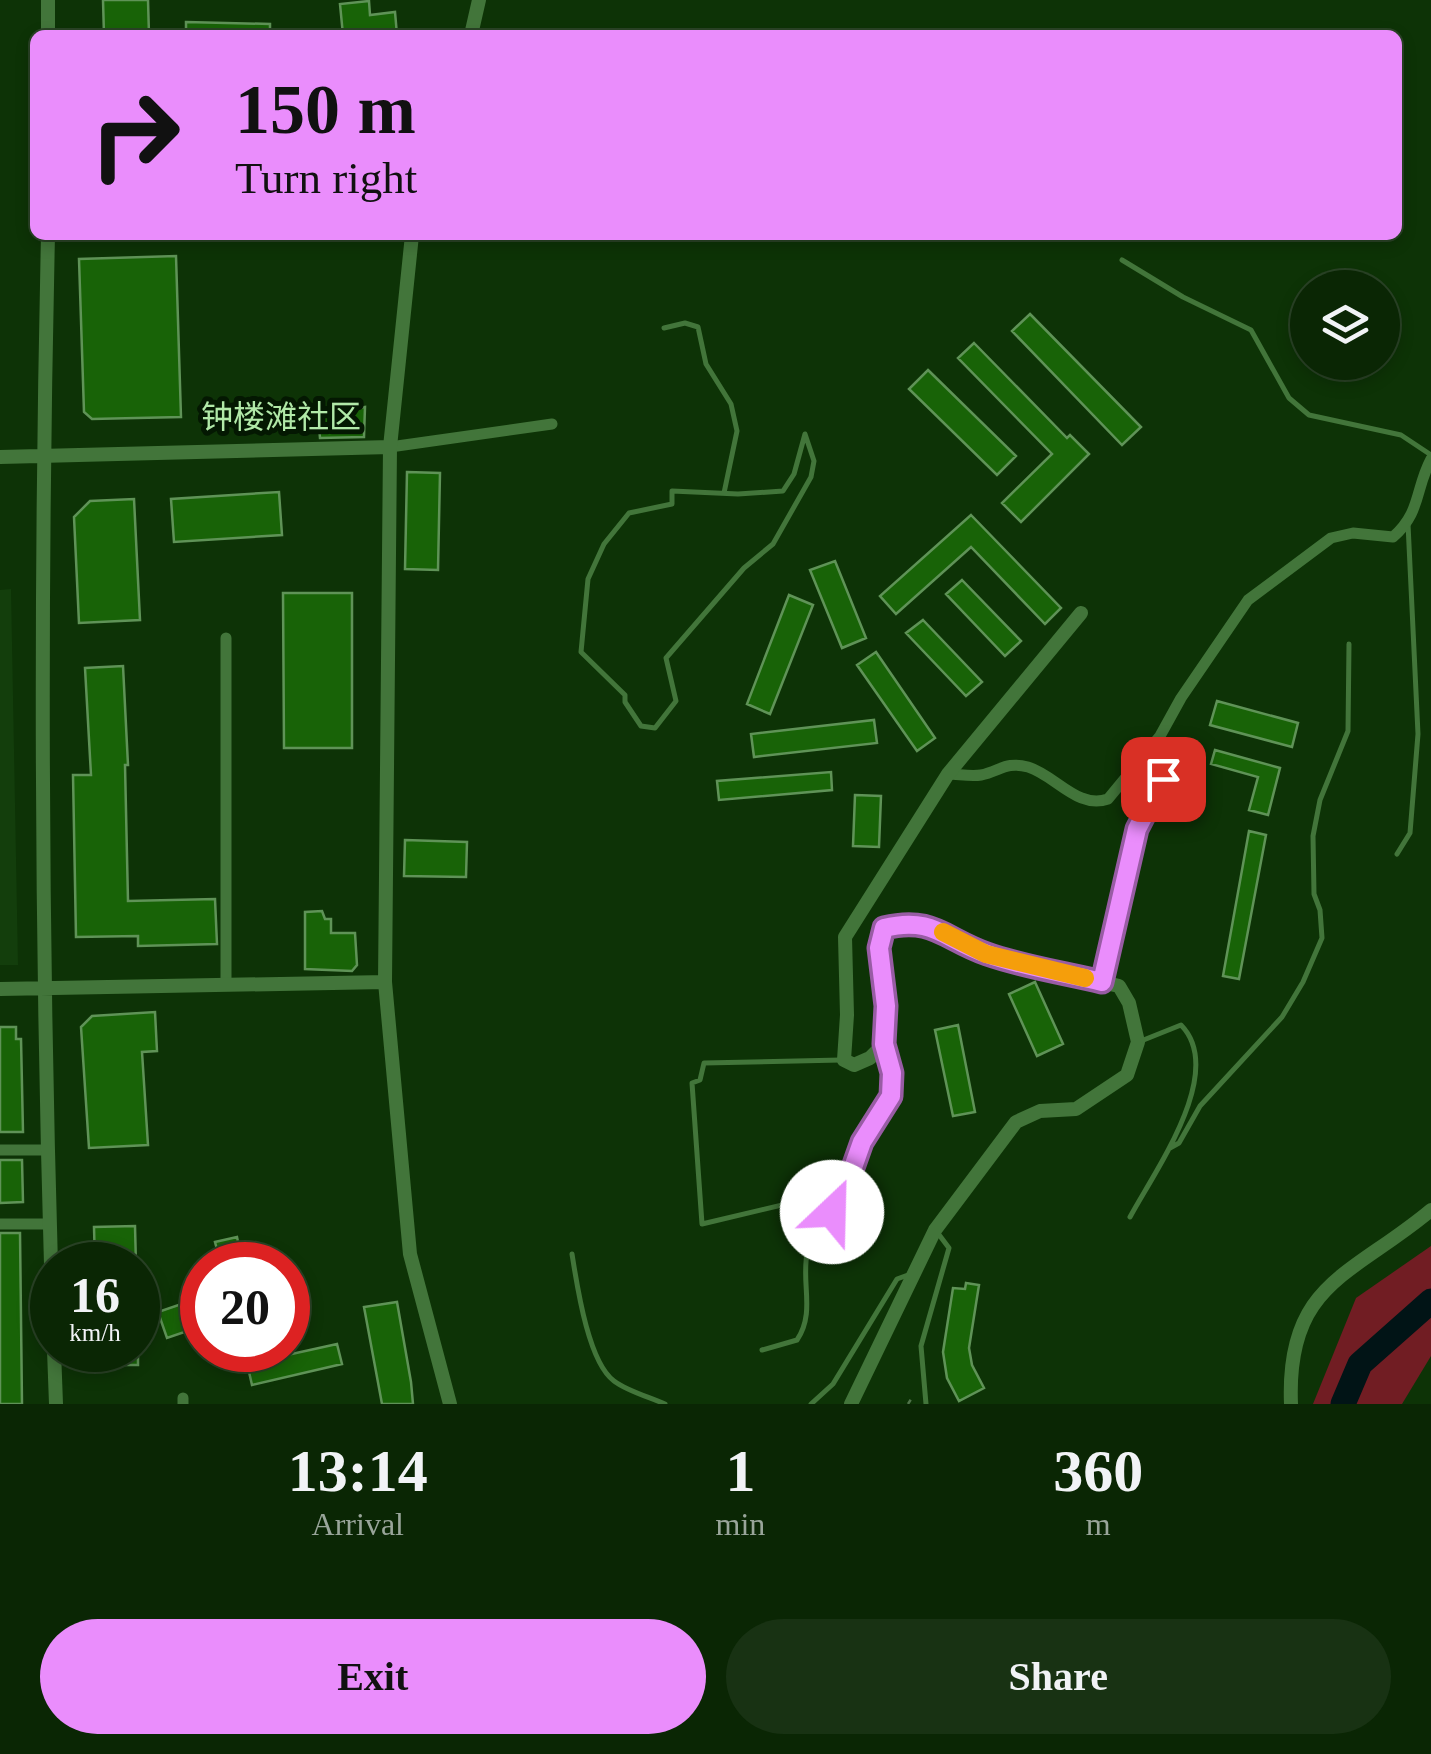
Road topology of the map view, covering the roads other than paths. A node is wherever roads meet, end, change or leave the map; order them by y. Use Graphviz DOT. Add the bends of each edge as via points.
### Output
graph roads {
  1 [pos="48,0"];
  2 [pos="480,0"];
  3 [pos="48,30"];
  4 [pos="473,30"];
  5 [pos="48,240"];
  6 [pos="412,240"];
  7 [pos="1122,260"];
  8 [pos="664,328"];
  9 [pos="552,424"];
  10 [pos="390,447"];
  11 [pos="43,456"];
  12 [pos="0,457"];
  13 [pos="1431,457"];
  14 [pos="724,493"];
  15 [pos="1408,524"];
  16 [pos="1081,613"];
  17 [pos="226,638"];
  18 [pos="1349,644"];
  19 [pos="1176,755"];
  20 [pos="948,774"];
  21 [pos="1397,854"];
  22 [pos="385,982"];
  23 [pos="1102,982"];
  24 [pos="226,985"];
  25 [pos="0,989"];
  26 [pos="44,989"];
  27 [pos="1138,1042"];
  28 [pos="884,1044"];
  29 [pos="844,1060"];
  30 [pos="1170,1148"];
  31 [pos="0,1150"];
  32 [pos="48,1150"];
  33 [pos="834,1193"];
  34 [pos="1431,1210"];
  35 [pos="1130,1217"];
  36 [pos="0,1224"];
  37 [pos="50,1224"];
  38 [pos="935,1230"];
  39 [pos="50,1242"];
  40 [pos="572,1254"];
  41 [pos="916,1272"];
  42 [pos="762,1350"];
  43 [pos="55,1372"];
  44 [pos="56,1404"];
  45 [pos="450,1404"];
  46 [pos="665,1404"];
  47 [pos="811,1404"];
  48 [pos="851,1404"];
  49 [pos="926,1404"];
  50 [pos="1291,1404"];
  1 -- 3 [label="street"];
  2 -- 4 [label="street"];
  5 -- 11 [label="street"];
  6 -- 10 [label="street"];
  7 -- 13 [label="lane" via="1251,330 1290,398 1309,415 1401,435"];
  8 -- 14 [label="lane" via="698,327 706,364 732,404 737,431"];
  9 -- 10 [label="street"];
  10 -- 11 [label="street"];
  10 -- 22 [label="street"];
  11 -- 12 [label="street"];
  11 -- 26 [label="street"];
  13 -- 15 [label="street"];
  14 -- 14 [label="lane" via="784,491 805,434 814,461 811,477 774,544 744,568 666,658 676,701 655,728 642,726 625,695 581,652 588,579 629,512 672,504 672,490"];
  15 -- 20 [label="street" via="1393,537 1330,538 1248,600 1160,736 1108,799 1084,800 1015,764 982,775"];
  15 -- 21 [label="lane" via="1418,734 1410,833"];
  16 -- 20 [label="street"];
  17 -- 24 [label="street"];
  18 -- 30 [label="lane" via="1348,731 1312,836 1322,938 1282,1018"];
  19 -- 23 [label="lane" via="1137,829"];
  20 -- 29 [label="street" via="845,937"];
  22 -- 24 [label="street"];
  22 -- 45 [label="street" via="410,1254"];
  23 -- 27 [label="street" via="1120,986"];
  23 -- 28 [label="street" via="986,954 909,922 884,928"];
  24 -- 26 [label="street"];
  25 -- 26 [label="street"];
  26 -- 32 [label="street"];
  27 -- 30 [label="lane" via="1180,1025 1189,1033 1197,1060"];
  27 -- 38 [label="street" via="1127,1075 1076,1109 1040,1111 1016,1122"];
  28 -- 29 [label="street" via="854,1065"];
  28 -- 33 [label="lane" via="891,1096 862,1142 845,1190"];
  29 -- 33 [label="lane" via="704,1063 700,1080 692,1083 702,1224"];
  30 -- 35 [label="lane"];
  31 -- 32 [label="street"];
  32 -- 37 [label="street"];
  33 -- 42 [label="lane" via="832,1212 807,1245 808,1325 797,1340"];
  34 -- 50 [label="street" via="1331,1281 1308,1309 1294,1343"];
  36 -- 37 [label="street"];
  37 -- 39 [label="street"];
  38 -- 41 [label="street"];
  38 -- 49 [label="lane" via="950,1248 920,1346"];
  40 -- 46 [label="lane" via="593,1348 612,1380"];
  41 -- 47 [label="lane" via="897,1280 832,1384"];
  41 -- 48 [label="street"];
  43 -- 44 [label="street"];
}
